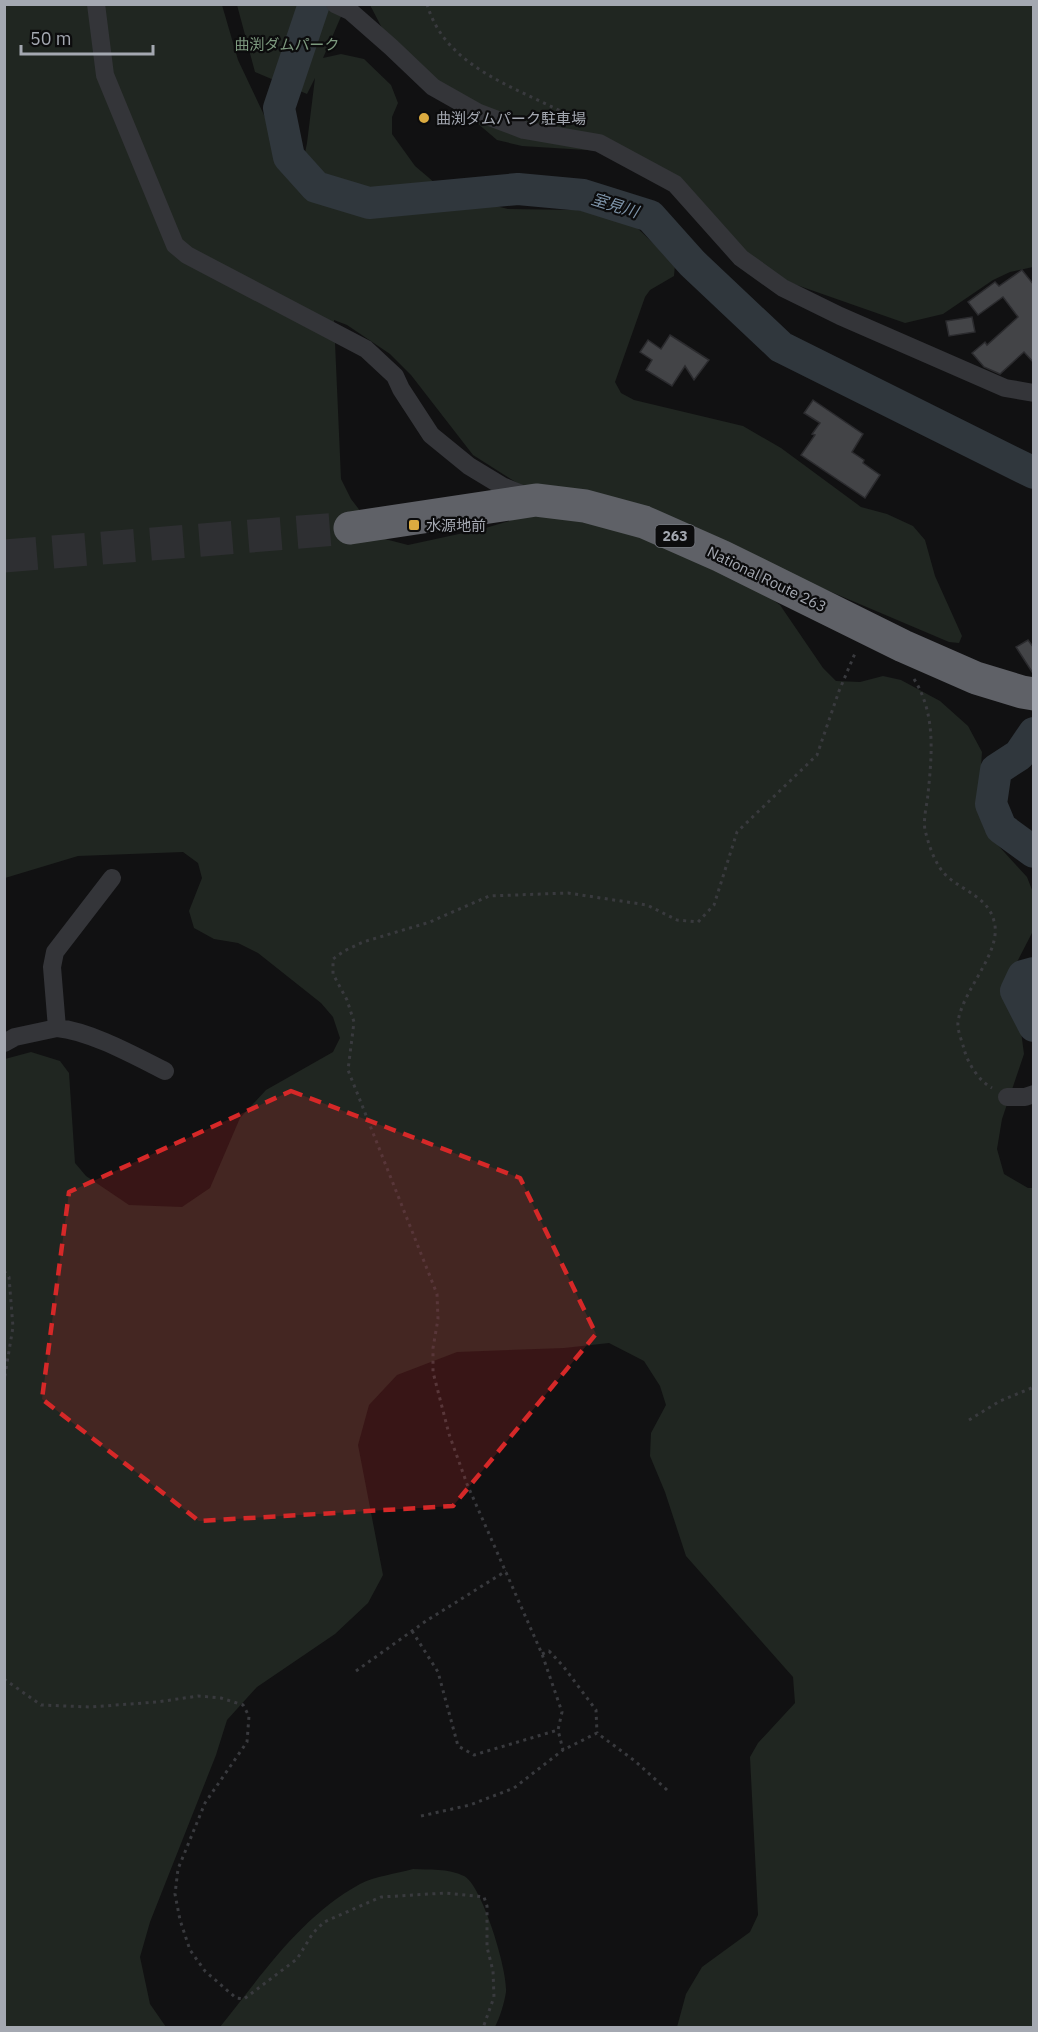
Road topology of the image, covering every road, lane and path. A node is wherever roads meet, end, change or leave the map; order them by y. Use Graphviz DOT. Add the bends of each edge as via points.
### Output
graph roads {
  1 [pos="96,4"];
  2 [pos="427,4"];
  3 [pos="343,8"];
  4 [pos="578,121"];
  5 [pos="1034,393"];
  6 [pos="536,500"];
  7 [pos="350,528"];
  8 [pos="866,627"];
  9 [pos="903,646"];
  10 [pos="1034,694"];
  11 [pos="112,878"];
  12 [pos="57,1028"];
  13 [pos="4,1043"];
  14 [pos="165,1071"];
  15 [pos="1034,1094"];
  16 [pos="1007,1097"];
  17 [pos="4,1271"];
  18 [pos="4,1381"];
  19 [pos="1034,1387"];
  20 [pos="969,1420"];
  21 [pos="506,1571"];
  22 [pos="412,1632"];
  23 [pos="542,1654"];
  24 [pos="356,1671"];
  25 [pos="4,1679"];
  26 [pos="558,1730"];
  27 [pos="597,1733"];
  28 [pos="563,1750"];
  29 [pos="667,1790"];
  30 [pos="421,1816"];
  31 [pos="483,2028"];
  1 -- 6 [label="street" via="105,75 175,245 187,255 366,349 395,376 431,435 469,466"];
  2 -- 4 [label="path" via="439,34 463,59"];
  3 -- 5 [label="street" via="435,94 524,130 599,143 675,184 741,258 783,288 1005,388"];
  6 -- 7 [label="highway, National Route 263 / 263"];
  6 -- 8 [label="highway, National Route 263 / 263" via="585,506 644,522"];
  8 -- 9 [label="highway, National Route 263 / 263"];
  8 -- 21 [label="path" via="817,755 737,832 714,905 699,922 677,920 647,904 568,893 489,896 430,922 363,942 333,959 333,974 354,1022 348,1070 437,1294 433,1372 449,1434"];
  9 -- 10 [label="highway, National Route 263 / 263" via="976,678"];
  9 -- 16 [label="path" via="905,662 928,713 933,741 925,828 934,857 948,877 983,900 994,922 994,943 963,1002 957,1025 967,1061 986,1085"];
  11 -- 12 [label="street" via="55,952 52,967"];
  12 -- 13 [label="street"];
  12 -- 14 [label="street" via="122,1050"];
  15 -- 16 [label="street"];
  17 -- 18 [label="path" via="9,1277 13,1327"];
  19 -- 20 [label="path"];
  21 -- 22 [label="path"];
  21 -- 23 [label="path"];
  22 -- 24 [label="path"];
  22 -- 26 [label="path" via="438,1672 458,1746 474,1755"];
  23 -- 26 [label="path" via="562,1712"];
  23 -- 27 [label="path" via="549,1651 596,1710"];
  25 -- 31 [label="path" via="41,1705 90,1707 198,1696 243,1705 249,1716 247,1742 205,1803 178,1869 175,1894 190,1950 205,1971 236,1998 244,1999 297,1959 324,1922 381,1897 446,1893 484,1897 494,1997"];
  26 -- 28 [label="path"];
  27 -- 28 [label="path"];
  27 -- 29 [label="path"];
  28 -- 30 [label="path" via="514,1788 470,1805"];
}
